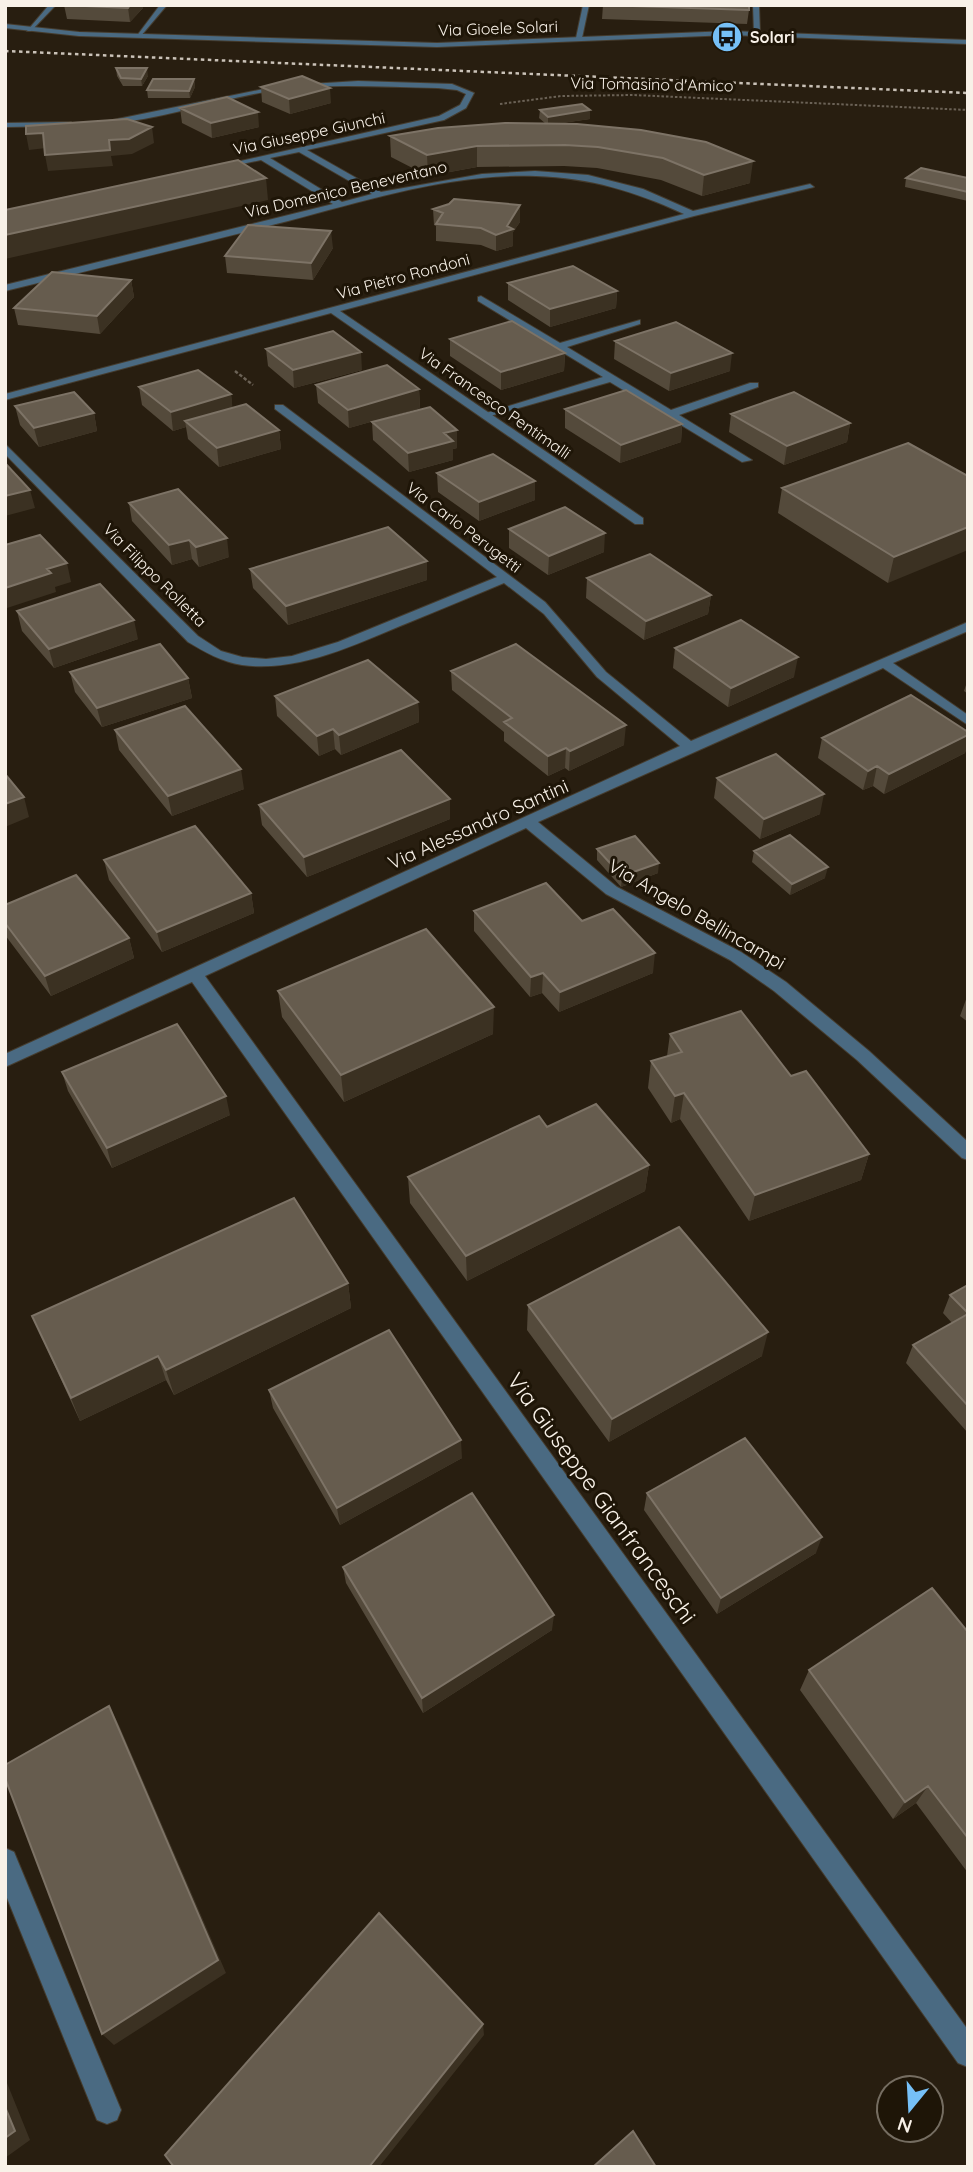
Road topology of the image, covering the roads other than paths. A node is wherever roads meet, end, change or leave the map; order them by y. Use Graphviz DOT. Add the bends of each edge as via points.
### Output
graph roads {
  1 [pos="53,5"];
  2 [pos="164,5"];
  3 [pos="586,5"];
  4 [pos="756,5"];
  5 [pos="5,26"];
  6 [pos="29,30"];
  7 [pos="757,33"];
  8 [pos="138,36"];
  9 [pos="579,38"];
  10 [pos="968,42"];
  11 [pos="77,123"];
  12 [pos="100,123"];
  13 [pos="5,124"];
  14 [pos="300,149"];
  15 [pos="262,157"];
  16 [pos="208,169"];
  17 [pos="810,187"];
  18 [pos="381,195"];
  19 [pos="341,205"];
  20 [pos="692,214"];
  21 [pos="5,288"];
  22 [pos="481,299"];
  23 [pos="334,310"];
  24 [pos="637,323"];
  25 [pos="559,346"];
  26 [pos="612,378"];
  27 [pos="754,385"];
  28 [pos="5,397"];
  29 [pos="279,407"];
  30 [pos="670,414"];
  31 [pos="487,416"];
  32 [pos="5,447"];
  33 [pos="746,460"];
  34 [pos="639,521"];
  35 [pos="506,578"];
  36 [pos="968,626"];
  37 [pos="884,663"];
  38 [pos="968,721"];
  39 [pos="691,747"];
  40 [pos="530,823"];
  41 [pos="194,974"];
  42 [pos="5,1061"];
  43 [pos="968,1153"];
  44 [pos="5,1861"];
  45 [pos="968,2053"];
  46 [pos="107,2110"];
  1 -- 6 [label="street"];
  2 -- 8 [label="street"];
  3 -- 9 [label="street"];
  4 -- 7 [label="street"];
  5 -- 6 [label="street, Via Gioele Solari"];
  6 -- 8 [label="street, Via Gioele Solari"];
  7 -- 9 [label="street, Via Gioele Solari"];
  7 -- 10 [label="street, Via Gioele Solari"];
  8 -- 9 [label="street, Via Gioele Solari" via="451,45"];
  11 -- 13 [label="street"];
  12 -- 14 [label="street, Via Giuseppe Giunchi" via="149,118 260,90 350,84 447,86 467,90 470,95 463,106 434,119"];
  14 -- 15 [label="street, Via Giuseppe Giunchi"];
  14 -- 18 [label="street"];
  15 -- 16 [label="street, Via Giuseppe Giunchi"];
  15 -- 19 [label="street"];
  17 -- 20 [label="street, Via Pietro Rondoni"];
  18 -- 19 [label="street, Via Domenico Beneventano"];
  18 -- 20 [label="street, Via Domenico Beneventano" via="461,177 507,172 556,174 630,186"];
  19 -- 21 [label="street, Via Domenico Beneventano"];
  20 -- 23 [label="street, Via Pietro Rondoni"];
  22 -- 25 [label="street"];
  23 -- 28 [label="street, Via Pietro Rondoni"];
  23 -- 31 [label="street, Via Francesco Pentimalli"];
  24 -- 25 [label="street"];
  25 -- 26 [label="street"];
  26 -- 30 [label="street"];
  26 -- 31 [label="street"];
  27 -- 30 [label="street"];
  29 -- 35 [label="street, Via Carlo Perugetti"];
  30 -- 33 [label="street"];
  31 -- 34 [label="street, Via Francesco Pentimalli"];
  32 -- 35 [label="street, Via Filippo Rolletta" via="193,639 223,656 270,663 306,658"];
  35 -- 39 [label="street, Via Carlo Perugetti" via="552,613 600,673"];
  36 -- 37 [label="street, Via Alessandro Santini"];
  37 -- 38 [label="street"];
  37 -- 39 [label="street, Via Alessandro Santini"];
  39 -- 40 [label="street, Via Alessandro Santini"];
  40 -- 41 [label="street, Via Alessandro Santini"];
  40 -- 43 [label="street, Via Angelo Bellincampi" via="603,886 712,943 782,988"];
  41 -- 42 [label="street, Via Alessandro Santini"];
  41 -- 45 [label="street, Via Giuseppe Gianfranceschi"];
  44 -- 46 [label="street"];
}
